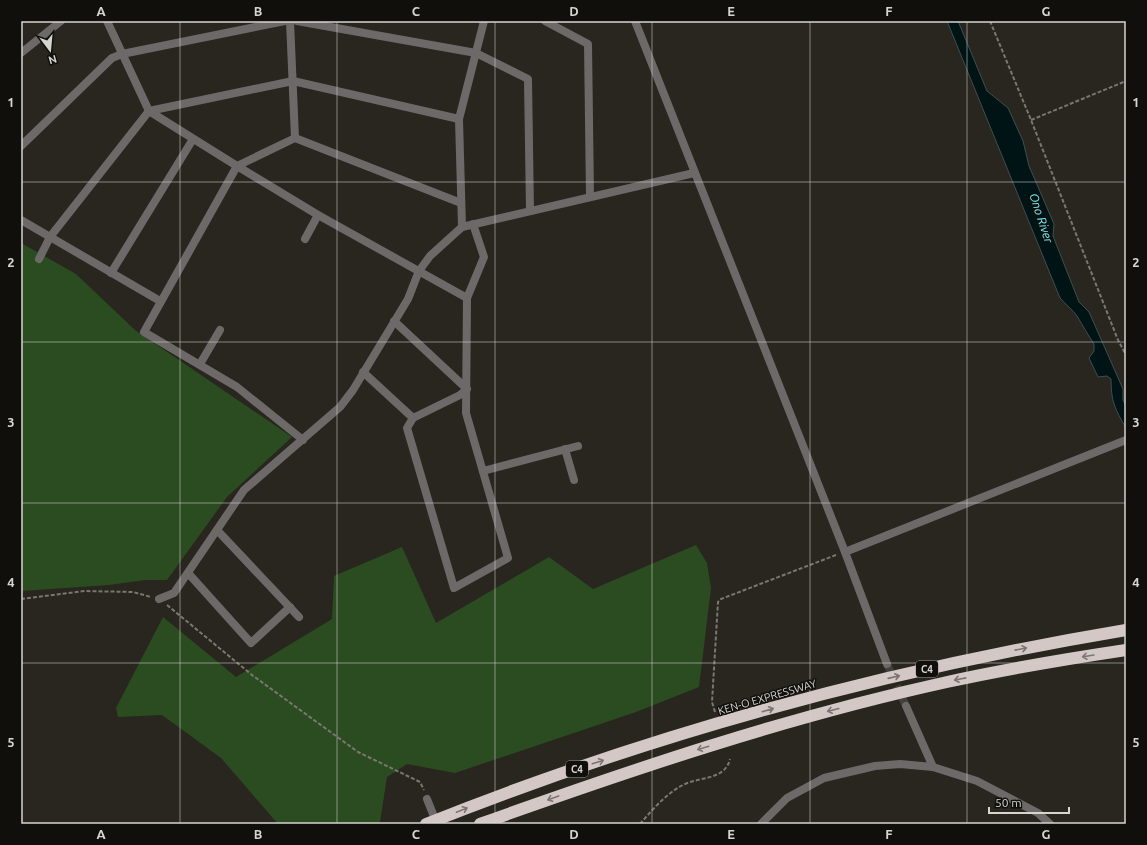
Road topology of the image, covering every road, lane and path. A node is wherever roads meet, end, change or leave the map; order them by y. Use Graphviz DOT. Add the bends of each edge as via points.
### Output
graph roads {
  1 [pos="61,21"];
  2 [pos="107,21"];
  3 [pos="285,21"];
  4 [pos="290,21"];
  5 [pos="297,21"];
  6 [pos="484,21"];
  7 [pos="545,21"];
  8 [pos="635,21"];
  9 [pos="990,21"];
  10 [pos="21,53"];
  11 [pos="476,53"];
  12 [pos="122,54"];
  13 [pos="292,81"];
  14 [pos="1126,81"];
  15 [pos="149,111"];
  16 [pos="459,120"];
  17 [pos="1031,120"];
  18 [pos="295,138"];
  19 [pos="193,139"];
  20 [pos="21,146"];
  21 [pos="237,166"];
  22 [pos="694,173"];
  23 [pos="590,197"];
  24 [pos="461,203"];
  25 [pos="530,211"];
  26 [pos="318,215"];
  27 [pos="21,220"];
  28 [pos="473,224"];
  29 [pos="462,227"];
  30 [pos="50,237"];
  31 [pos="305,239"];
  32 [pos="39,259"];
  33 [pos="419,271"];
  34 [pos="111,273"];
  35 [pos="467,298"];
  36 [pos="160,301"];
  37 [pos="394,321"];
  38 [pos="220,330"];
  39 [pos="1126,355"];
  40 [pos="200,364"];
  41 [pos="363,372"];
  42 [pos="467,389"];
  43 [pos="413,418"];
  44 [pos="303,440"];
  45 [pos="1124,441"];
  46 [pos="578,446"];
  47 [pos="565,449"];
  48 [pos="483,471"];
  49 [pos="574,480"];
  50 [pos="217,530"];
  51 [pos="845,552"];
  52 [pos="188,573"];
  53 [pos="21,599"];
  54 [pos="159,599"];
  55 [pos="290,607"];
  56 [pos="299,617"];
  57 [pos="1126,630"];
  58 [pos="1126,650"];
  59 [pos="887,664"];
  60 [pos="906,706"];
  61 [pos="715,712"];
  62 [pos="730,759"];
  63 [pos="933,767"];
  64 [pos="427,799"];
  65 [pos="426,824"];
  66 [pos="437,824"];
  67 [pos="480,824"];
  68 [pos="640,824"];
  69 [pos="761,824"];
  70 [pos="1050,824"];
  1 -- 10 [label="street"];
  2 -- 12 [label="street"];
  3 -- 12 [label="street"];
  4 -- 13 [label="street"];
  5 -- 11 [label="street"];
  6 -- 11 [label="street"];
  7 -- 23 [label="street" via="588,44"];
  8 -- 22 [label="street"];
  9 -- 17 [label="path"];
  11 -- 16 [label="street"];
  11 -- 25 [label="street" via="528,79"];
  12 -- 15 [label="street"];
  12 -- 20 [label="street" via="112,58"];
  13 -- 15 [label="street"];
  13 -- 16 [label="street"];
  13 -- 18 [label="street"];
  14 -- 17 [label="path"];
  15 -- 19 [label="street"];
  15 -- 30 [label="street"];
  16 -- 24 [label="street"];
  17 -- 39 [label="path"];
  18 -- 21 [label="street"];
  18 -- 24 [label="street"];
  19 -- 21 [label="street"];
  19 -- 34 [label="street"];
  21 -- 26 [label="street"];
  21 -- 36 [label="street"];
  22 -- 23 [label="street"];
  22 -- 51 [label="street"];
  23 -- 25 [label="street"];
  24 -- 29 [label="street"];
  25 -- 28 [label="street"];
  26 -- 31 [label="street"];
  26 -- 33 [label="street"];
  27 -- 30 [label="street"];
  28 -- 29 [label="street"];
  28 -- 35 [label="street" via="484,257"];
  29 -- 33 [label="street" via="430,256"];
  30 -- 32 [label="street"];
  30 -- 34 [label="street"];
  33 -- 35 [label="street"];
  33 -- 37 [label="street" via="408,299"];
  34 -- 36 [label="street"];
  35 -- 42 [label="street"];
  36 -- 40 [label="street" via="144,332"];
  37 -- 41 [label="street"];
  37 -- 42 [label="street"];
  38 -- 40 [label="street"];
  40 -- 44 [label="street" via="237,387"];
  41 -- 43 [label="street"];
  41 -- 44 [label="street" via="340,407"];
  42 -- 43 [label="street" via="460,396"];
  42 -- 48 [label="street" via="466,413"];
  43 -- 48 [label="street" via="407,428 454,588 508,558"];
  44 -- 50 [label="street" via="244,490"];
  45 -- 51 [label="street"];
  46 -- 47 [label="street"];
  47 -- 48 [label="street"];
  47 -- 49 [label="street"];
  50 -- 52 [label="street"];
  50 -- 55 [label="street"];
  51 -- 59 [label="street"];
  51 -- 61 [label="path" via="718,602 712,702"];
  52 -- 54 [label="street" via="174,594"];
  52 -- 55 [label="street" via="251,643"];
  53 -- 54 [label="path" via="84,591 133,592"];
  54 -- 64 [label="path" via="252,675 358,752 420,782"];
  55 -- 56 [label="street"];
  65 -- 57 [label="highway, KEN-O EXPRESSWAY / C4, one-way" via="548,778 730,720 855,685 977,658"];
  58 -- 67 [label="highway, C4, one-way" via="947,682 823,713 560,795"];
  60 -- 63 [label="street"];
  62 -- 68 [label="path" via="728,767 722,773 682,785 657,804"];
  63 -- 69 [label="street" via="900,764 875,766 824,778 787,798"];
  63 -- 70 [label="street" via="977,781 1038,813"];
  64 -- 66 [label="street"];
}
